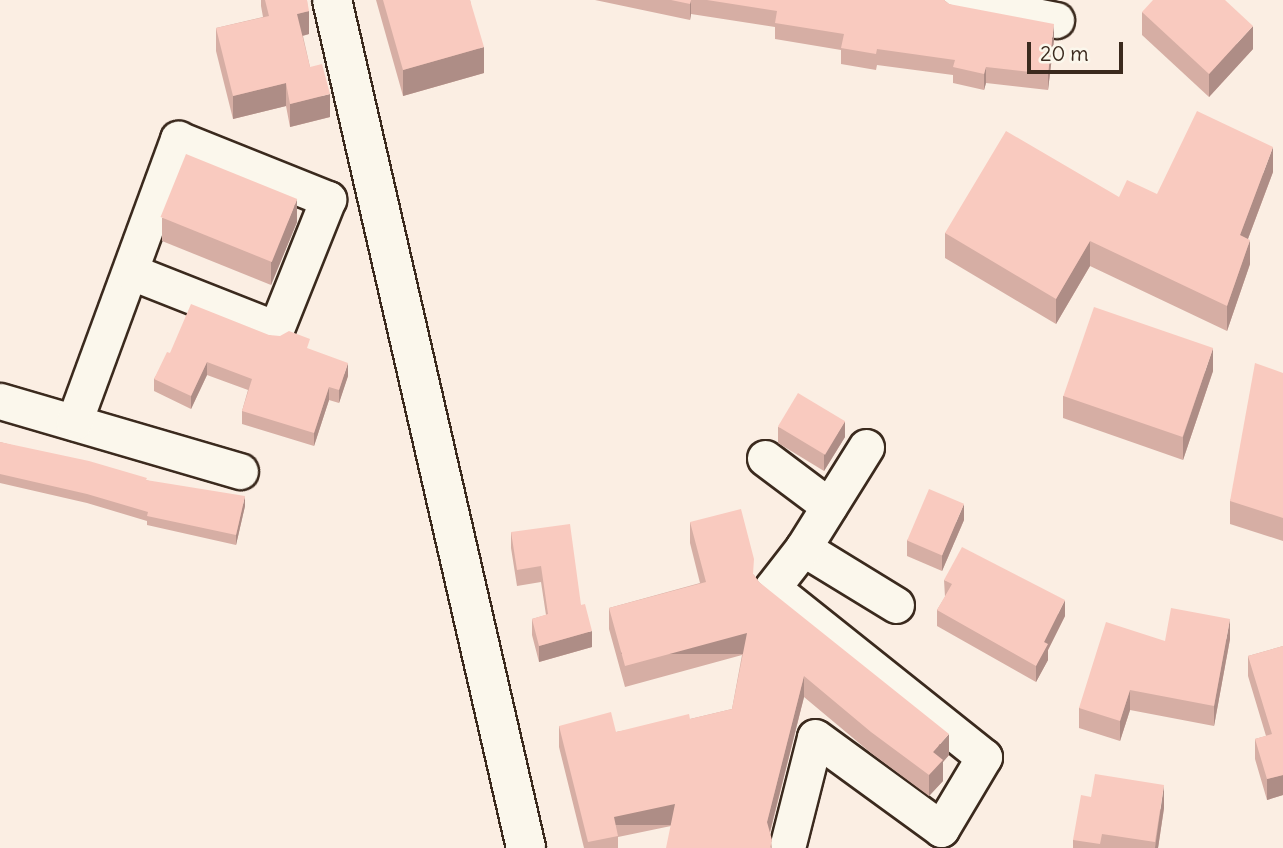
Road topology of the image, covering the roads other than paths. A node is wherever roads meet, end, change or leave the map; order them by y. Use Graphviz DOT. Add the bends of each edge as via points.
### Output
graph roads {
  1 [pos="332,0"];
  2 [pos="953,0"];
  3 [pos="1017,6"];
  4 [pos="1056,20"];
  5 [pos="131,272"];
  6 [pos="0,401"];
  7 [pos="75,422"];
  8 [pos="866,447"];
  9 [pos="765,458"];
  10 [pos="240,471"];
  11 [pos="829,506"];
  12 [pos="803,548"];
  13 [pos="896,605"];
  14 [pos="526,848"];
  15 [pos="787,848"];
  1 -- 14 [label="street"];
  2 -- 3 [label="street"];
  3 -- 4 [label="street"];
  5 -- 5 [label="street" via="178,139 328,199 276,329"];
  5 -- 7 [label="street"];
  6 -- 7 [label="street"];
  7 -- 10 [label="street"];
  8 -- 11 [label="street"];
  9 -- 11 [label="street"];
  11 -- 12 [label="street"];
  12 -- 13 [label="street"];
  12 -- 15 [label="street" via="772,588 984,757 941,829 815,737"];
}
